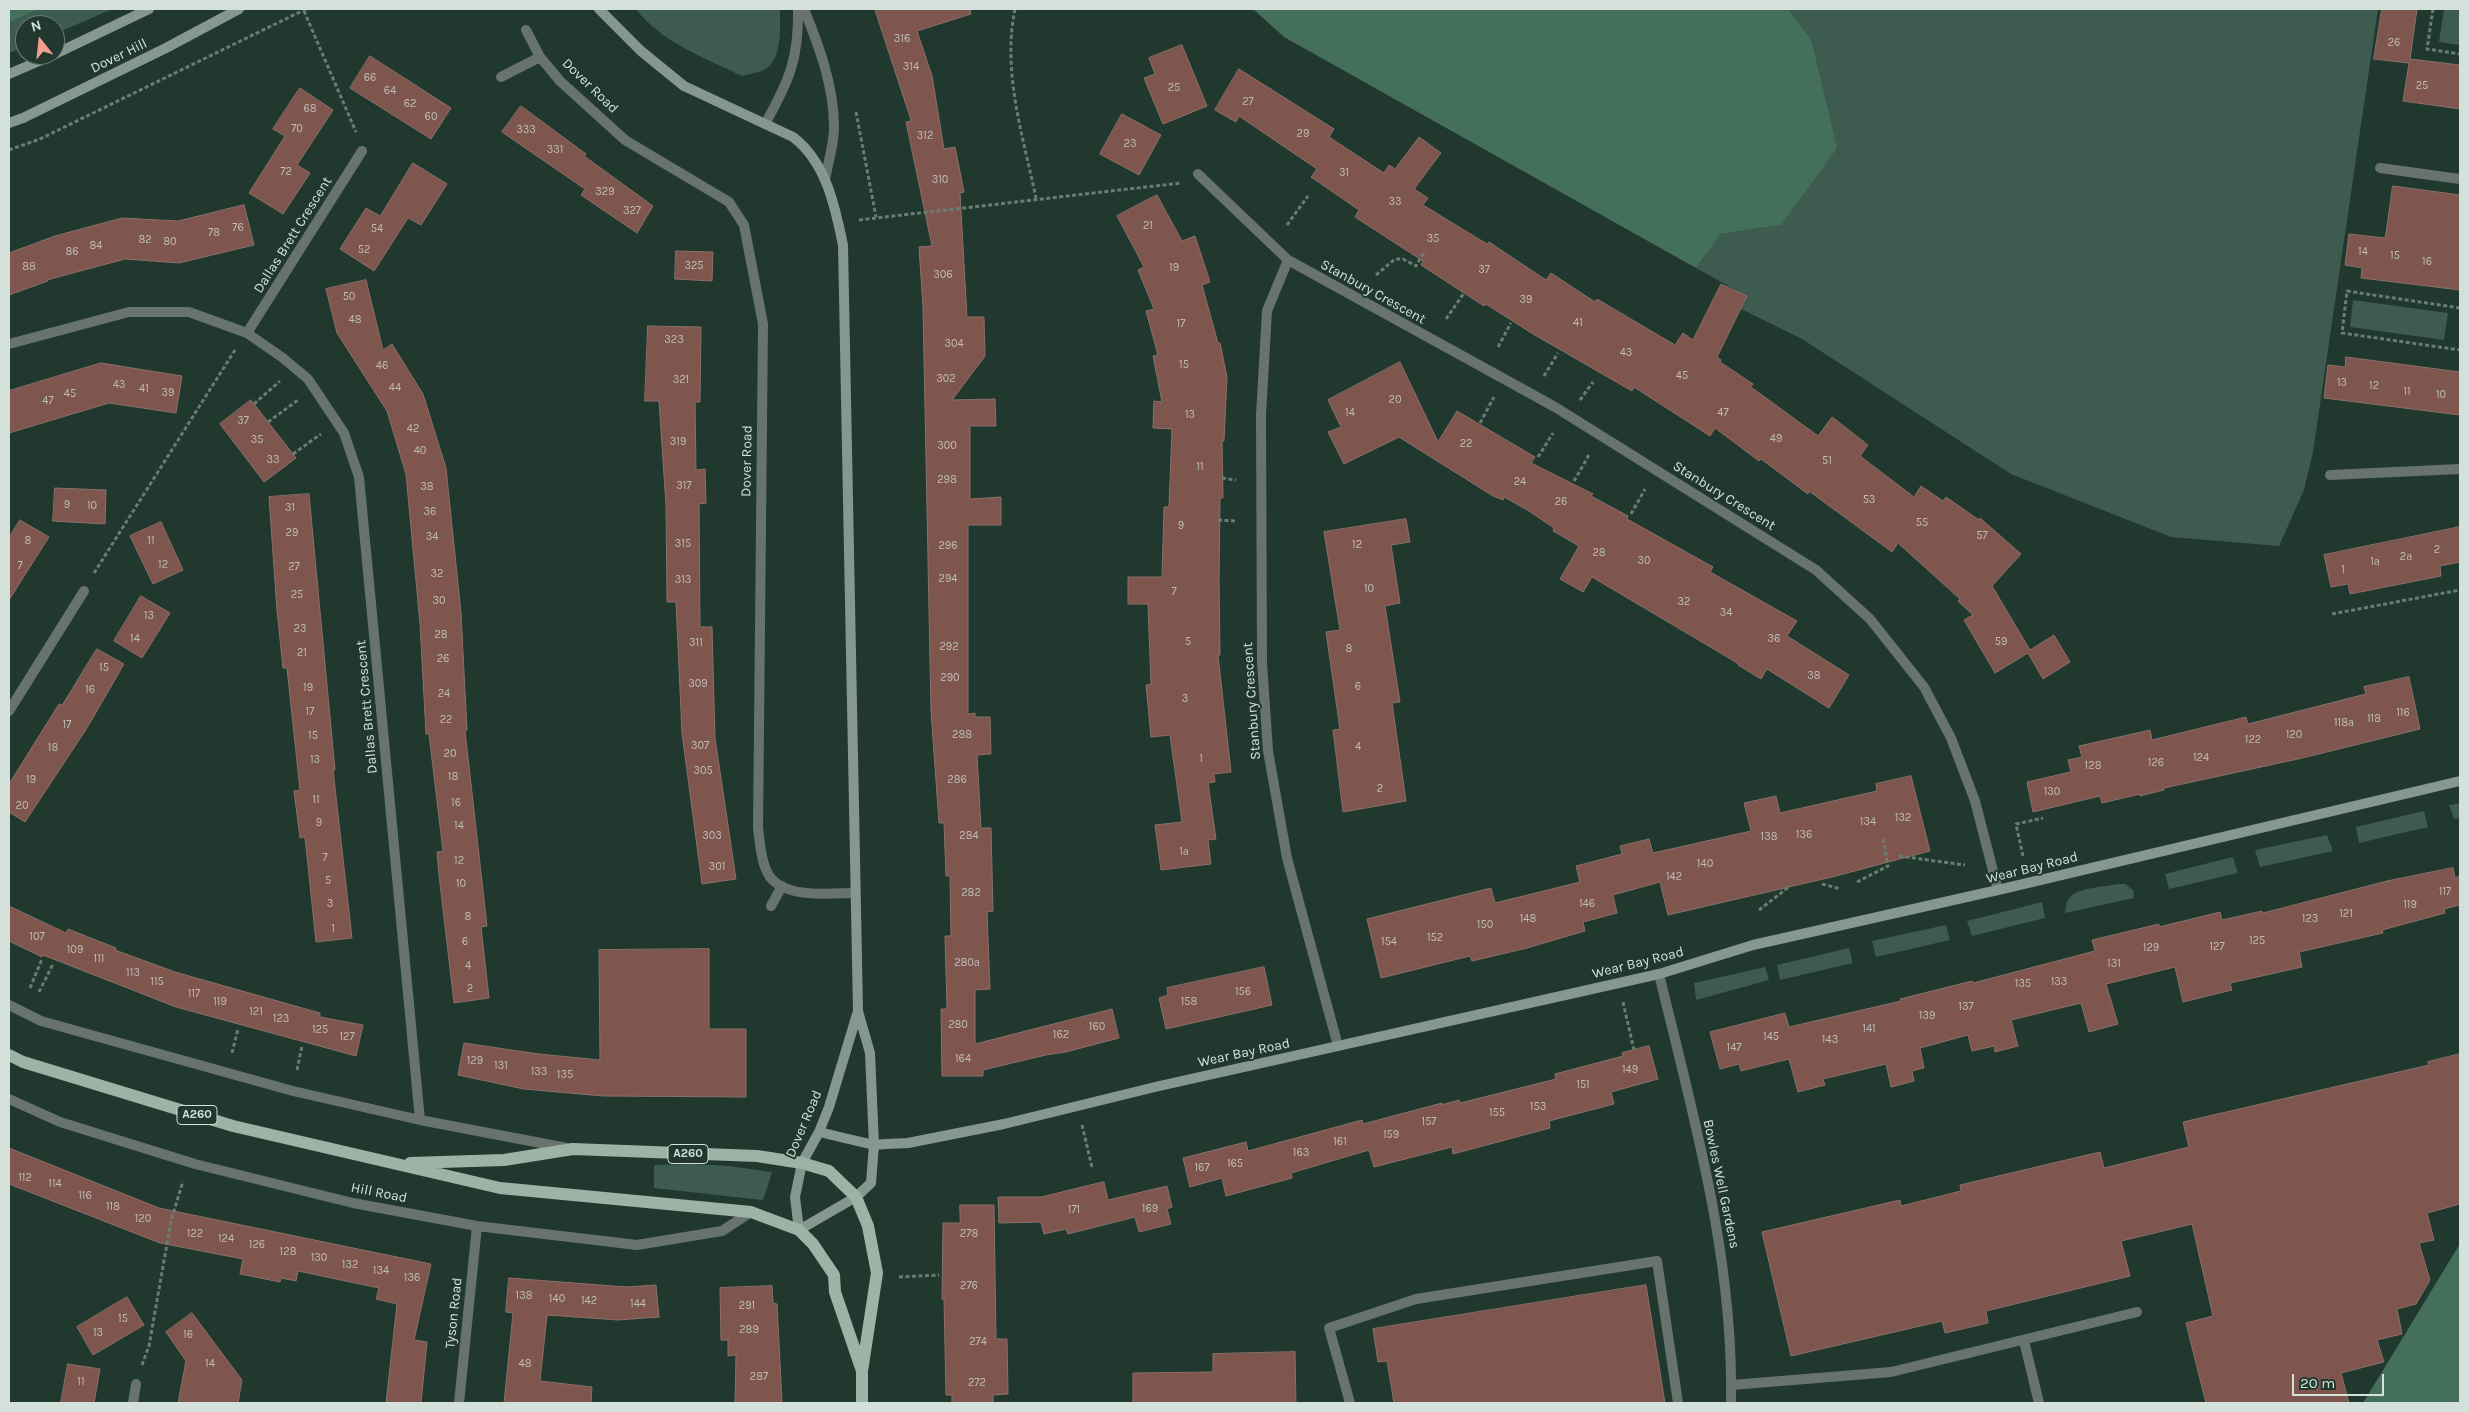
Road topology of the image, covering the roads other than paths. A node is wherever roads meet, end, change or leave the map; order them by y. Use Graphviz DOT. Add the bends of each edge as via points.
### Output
graph roads {
  1 [pos="149,9"];
  2 [pos="239,9"];
  3 [pos="599,9"];
  4 [pos="798,9"];
  5 [pos="804,9"];
  6 [pos="526,30"];
  7 [pos="65,49"];
  8 [pos="540,57"];
  9 [pos="29,65"];
  10 [pos="9,74"];
  11 [pos="501,77"];
  12 [pos="9,123"];
  13 [pos="765,124"];
  14 [pos="362,151"];
  15 [pos="2380,168"];
  16 [pos="1198,174"];
  17 [pos="2460,179"];
  18 [pos="825,180"];
  19 [pos="1288,260"];
  20 [pos="248,333"];
  21 [pos="9,344"];
  22 [pos="2460,469"];
  23 [pos="2330,475"];
  24 [pos="84,591"];
  25 [pos="9,710"];
  26 [pos="2460,780"];
  27 [pos="782,886"];
  28 [pos="1998,890"];
  29 [pos="854,894"];
  30 [pos="771,906"];
  31 [pos="1659,974"];
  32 [pos="9,1005"];
  33 [pos="858,1011"];
  34 [pos="1338,1046"];
  35 [pos="9,1055"];
  36 [pos="9,1099"];
  37 [pos="420,1120"];
  38 [pos="820,1132"];
  39 [pos="874,1145"];
  40 [pos="573,1149"];
  41 [pos="389,1163"];
  42 [pos="802,1163"];
  43 [pos="856,1197"];
  44 [pos="751,1212"];
  45 [pos="477,1226"];
  46 [pos="799,1230"];
  47 [pos="2137,1312"];
  48 [pos="2024,1341"];
  49 [pos="862,1371"];
  50 [pos="136,1384"];
  51 [pos="1732,1385"];
  52 [pos="133,1403"];
  53 [pos="459,1403"];
  54 [pos="862,1403"];
  55 [pos="1350,1403"];
  56 [pos="1678,1403"];
  57 [pos="1731,1403"];
  58 [pos="2039,1403"];
  1 -- 7 [label="street"];
  2 -- 12 [label="street, Dover Hill" via="166,48"];
  3 -- 13 [label="street, Dover Road" via="641,51 684,86"];
  4 -- 13 [label="street" via="798,35 792,68"];
  5 -- 18 [label="street, Dover Road" via="825,66 831,100 834,126"];
  6 -- 8 [label="street, Dover Road"];
  8 -- 11 [label="street"];
  8 -- 27 [label="street, Dover Road" via="560,81 626,140 729,202 744,225 763,324 758,828 763,859 770,876"];
  9 -- 10 [label="street"];
  13 -- 18 [label="street, Dover Road" via="793,137 806,148"];
  14 -- 20 [label="street, Dallas Brett Crescent"];
  15 -- 17 [label="street"];
  16 -- 19 [label="street, Stanbury Crescent"];
  18 -- 29 [label="street, Dover Road" via="839,223 845,258"];
  19 -- 28 [label="street, Stanbury Crescent" via="1555,407 1816,570 1870,619 1924,687 1951,738 1975,801"];
  19 -- 34 [label="street, Stanbury Crescent" via="1267,311 1261,415 1261,655 1268,751 1287,858"];
  20 -- 21 [label="street, Dallas Brett Crescent" via="189,312 129,312"];
  20 -- 37 [label="street, Dallas Brett Crescent" via="308,379 350,446 359,477"];
  22 -- 23 [label="street"];
  24 -- 25 [label="street"];
  26 -- 28 [label="street, Wear Bay Road"];
  27 -- 29 [label="street" via="797,892"];
  27 -- 30 [label="street"];
  28 -- 31 [label="street, Wear Bay Road" via="1752,945"];
  29 -- 33 [label="street, Dover Road"];
  31 -- 34 [label="street, Wear Bay Road"];
  31 -- 51 [label="street, Bowles Well Gardens" via="1698,1138 1726,1280"];
  32 -- 37 [label="street" via="41,1021 162,1055 293,1091"];
  33 -- 38 [label="street, Dover Road"];
  33 -- 39 [label="street, Dover Road" via="870,1053"];
  34 -- 39 [label="street, Wear Bay Road" via="1004,1124 908,1143"];
  35 -- 41 [label="main road, A260" via="233,1126"];
  36 -- 45 [label="street, Hill Road" via="60,1122 195,1164 353,1203"];
  37 -- 40 [label="street"];
  38 -- 39 [label="street, Wear Bay Road"];
  38 -- 42 [label="street, Dover Road"];
  39 -- 43 [label="street, Dover Road" via="871,1184"];
  40 -- 41 [label="main road, A260" via="504,1160"];
  40 -- 42 [label="main road, A260" via="757,1156"];
  41 -- 44 [label="main road, A260" via="500,1188"];
  42 -- 43 [label="main road, A260" via="828,1171"];
  42 -- 46 [label="street, Dover Road" via="795,1197"];
  43 -- 46 [label="street, Dover Road"];
  43 -- 49 [label="main road, A260" via="868,1226 877,1273"];
  44 -- 45 [label="street, Hill Road" via="722,1230 638,1245"];
  44 -- 46 [label="main road, A260"];
  45 -- 53 [label="street, Tyson Road"];
  46 -- 49 [label="main road, A260" via="834,1275 835,1292"];
  47 -- 48 [label="street"];
  48 -- 51 [label="street" via="1891,1372"];
  48 -- 58 [label="street"];
  49 -- 54 [label="main road, A260"];
  50 -- 52 [label="street"];
  51 -- 57 [label="street, Bowles Well Gardens"];
  55 -- 56 [label="street" via="1328,1328 1416,1299 1657,1261"];
}
